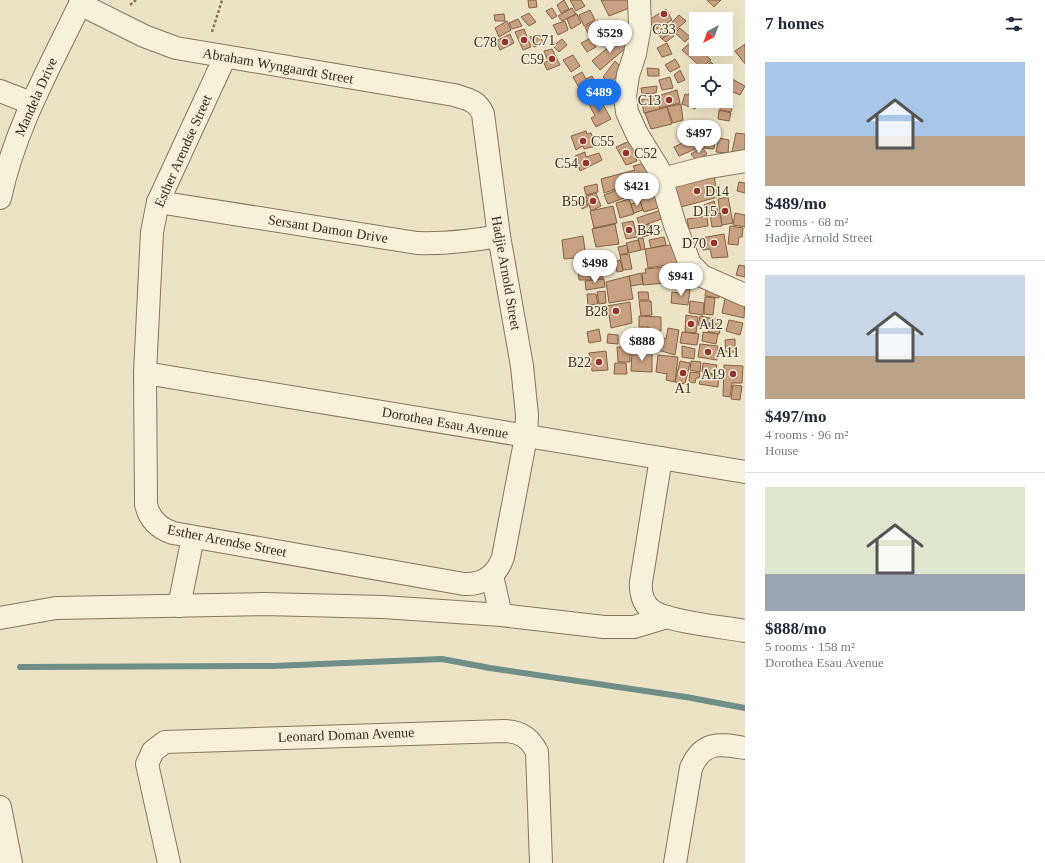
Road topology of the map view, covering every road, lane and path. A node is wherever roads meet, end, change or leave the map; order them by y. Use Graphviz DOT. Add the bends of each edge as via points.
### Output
graph roads {
  1 [pos="222,0"];
  2 [pos="639,0"];
  3 [pos="81,2"];
  4 [pos="225,57"];
  5 [pos="0,92"];
  6 [pos="31,104"];
  7 [pos="481,109"];
  8 [pos="745,161"];
  9 [pos="662,179"];
  10 [pos="0,198"];
  11 [pos="158,202"];
  12 [pos="499,236"];
  13 [pos="745,295"];
  14 [pos="145,373"];
  15 [pos="526,436"];
  16 [pos="662,458"];
  17 [pos="745,472"];
  18 [pos="193,537"];
  19 [pos="414,575"];
  20 [pos="492,576"];
  21 [pos="179,606"];
  22 [pos="383,607"];
  23 [pos="501,615"];
  24 [pos="667,617"];
  25 [pos="0,618"];
  26 [pos="745,631"];
  27 [pos="745,748"];
  28 [pos="0,807"];
  29 [pos="11,863"];
  30 [pos="169,863"];
  31 [pos="541,863"];
  32 [pos="675,863"];
  1 -- 4 [label="path" via="210,41"];
  2 -- 9 [label="street" via="640,26 628,75 625,96 627,112"];
  3 -- 4 [label="street, Abraham Wyngaardt Street" via="144,36 176,48"];
  3 -- 6 [label="street, Mandela Drive"];
  4 -- 7 [label="street, Abraham Wyngaardt Street" via="454,95 474,101"];
  4 -- 11 [label="street, Esther Arendse Street"];
  5 -- 6 [label="street"];
  6 -- 10 [label="street, Mandela Drive" via="12,151"];
  7 -- 12 [label="street, Hadjie Arnold Street"];
  8 -- 9 [label="street"];
  9 -- 13 [label="street" via="675,225 690,264 702,276"];
  11 -- 12 [label="street, Sersant Damon Drive" via="417,243 466,242"];
  11 -- 14 [label="street, Esther Arendse Street" via="152,232"];
  12 -- 15 [label="street, Hadjie Arnold Street" via="522,366 527,415"];
  14 -- 15 [label="street, Dorothea Esau Avenue"];
  14 -- 18 [label="street, Esther Arendse Street" via="148,510 156,524 166,531"];
  15 -- 16 [label="street, Dorothea Esau Avenue"];
  15 -- 20 [label="street" via="503,557"];
  16 -- 17 [label="street, Dorothea Esau Avenue"];
  16 -- 24 [label="street" via="641,586 642,596 649,608"];
  18 -- 19 [label="street, Esther Arendse Street"];
  18 -- 21 [label="street"];
  19 -- 20 [label="street, Esther Arendse Street" via="471,584 482,582"];
  19 -- 22 [label="street"];
  20 -- 23 [label="street"];
  21 -- 22 [label="street" via="264,604"];
  21 -- 25 [label="street" via="56,608"];
  22 -- 23 [label="street"];
  23 -- 24 [label="street" via="604,628 634,627"];
  24 -- 26 [label="street"];
  27 -- 32 [label="street" via="714,745 704,750 694,761"];
  28 -- 29 [label="street"];
  30 -- 31 [label="street, Leonard Doman Avenue" via="147,764 153,751 165,742 504,731 523,735 537,752"];
}
